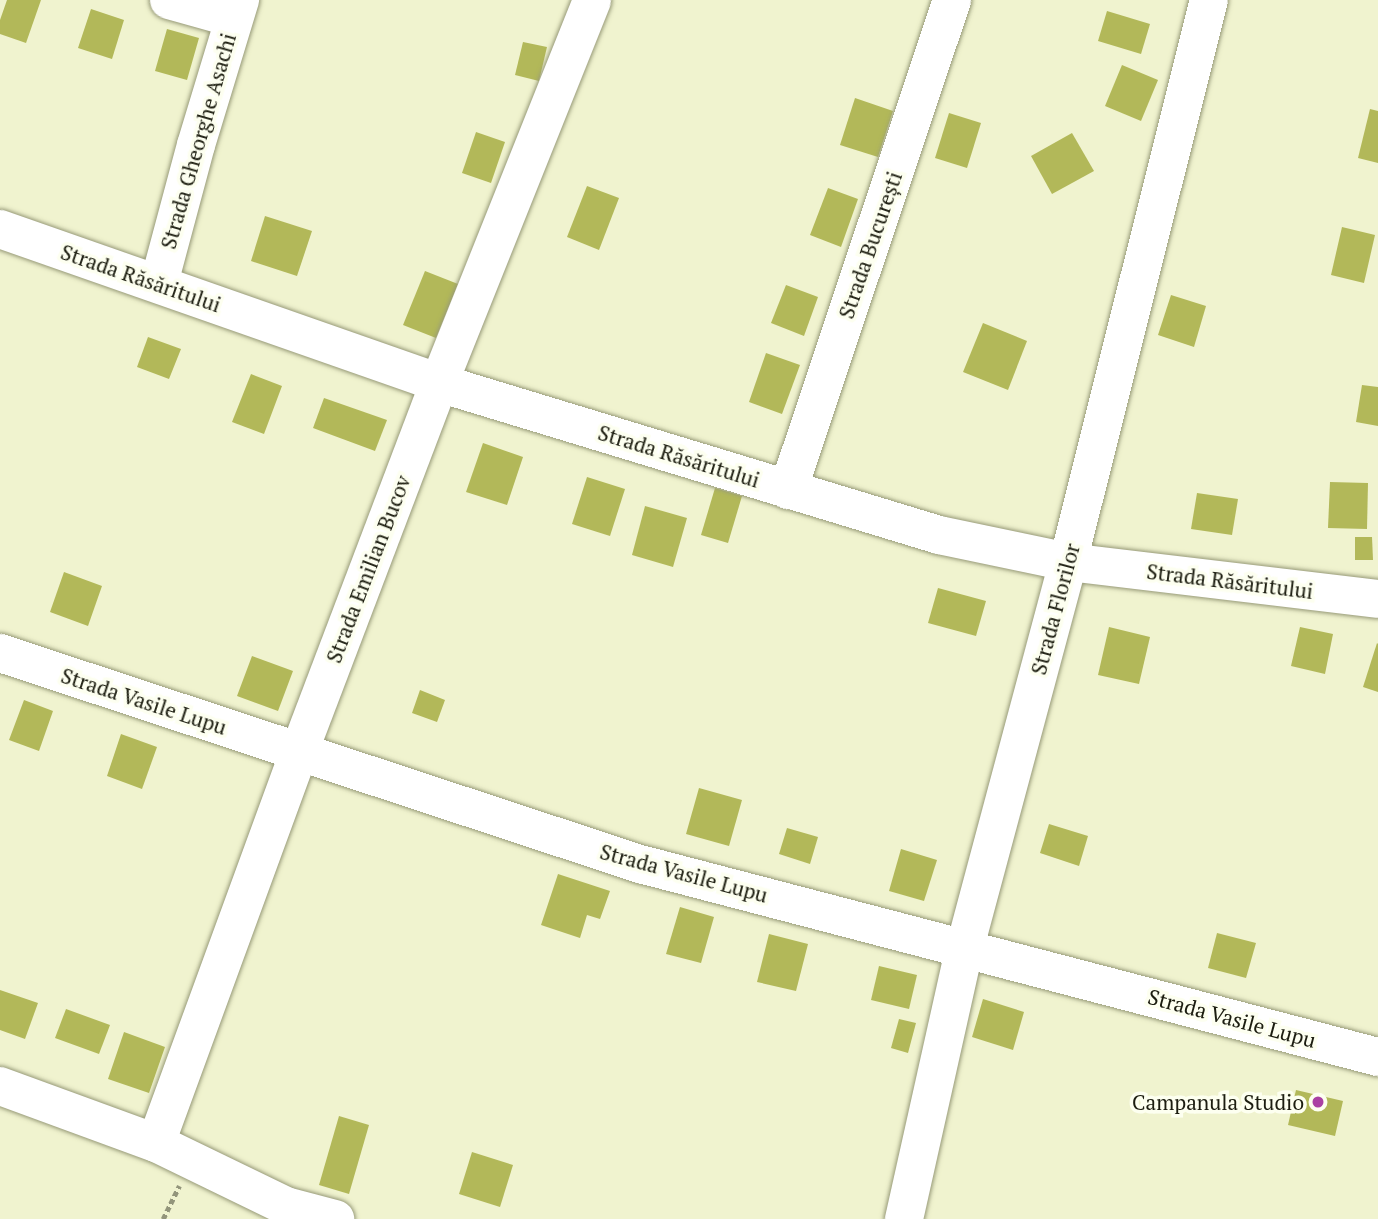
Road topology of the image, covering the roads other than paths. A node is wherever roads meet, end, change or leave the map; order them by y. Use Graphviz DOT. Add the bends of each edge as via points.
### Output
graph roads {
  1 [pos="169,0"];
  2 [pos="592,0"];
  3 [pos="952,0"];
  4 [pos="1209,0"];
  5 [pos="236,9"];
  6 [pos="0,229"];
  7 [pos="159,283"];
  8 [pos="439,383"];
  9 [pos="788,489"];
  10 [pos="1068,562"];
  11 [pos="1378,598"];
  12 [pos="0,653"];
  13 [pos="299,752"];
  14 [pos="965,947"];
  15 [pos="1378,1057"];
  16 [pos="0,1086"];
  17 [pos="156,1143"];
  18 [pos="335,1219"];
  19 [pos="904,1219"];
  1 -- 5 [label="street"];
  2 -- 8 [label="street, Strada Emilian Bucov"];
  3 -- 9 [label="street, Strada București"];
  4 -- 10 [label="street, Strada Florilor"];
  5 -- 7 [label="street, Strada Gheorghe Asachi"];
  6 -- 7 [label="street, Strada Răsăritului"];
  7 -- 8 [label="street, Strada Răsăritului"];
  8 -- 9 [label="street, Strada Răsăritului"];
  8 -- 13 [label="street, Strada Emilian Bucov"];
  9 -- 10 [label="street, Strada Răsăritului" via="939,535"];
  10 -- 11 [label="street, Strada Răsăritului"];
  10 -- 14 [label="street, Strada Florilor"];
  12 -- 13 [label="street, Strada Vasile Lupu"];
  13 -- 14 [label="street, Strada Vasile Lupu" via="640,864"];
  13 -- 17 [label="street, Strada Emilian Bucov"];
  14 -- 15 [label="street, Strada Vasile Lupu"];
  14 -- 19 [label="street, Strada Florilor"];
  16 -- 17 [label="street"];
  17 -- 18 [label="street" via="286,1206"];
}
